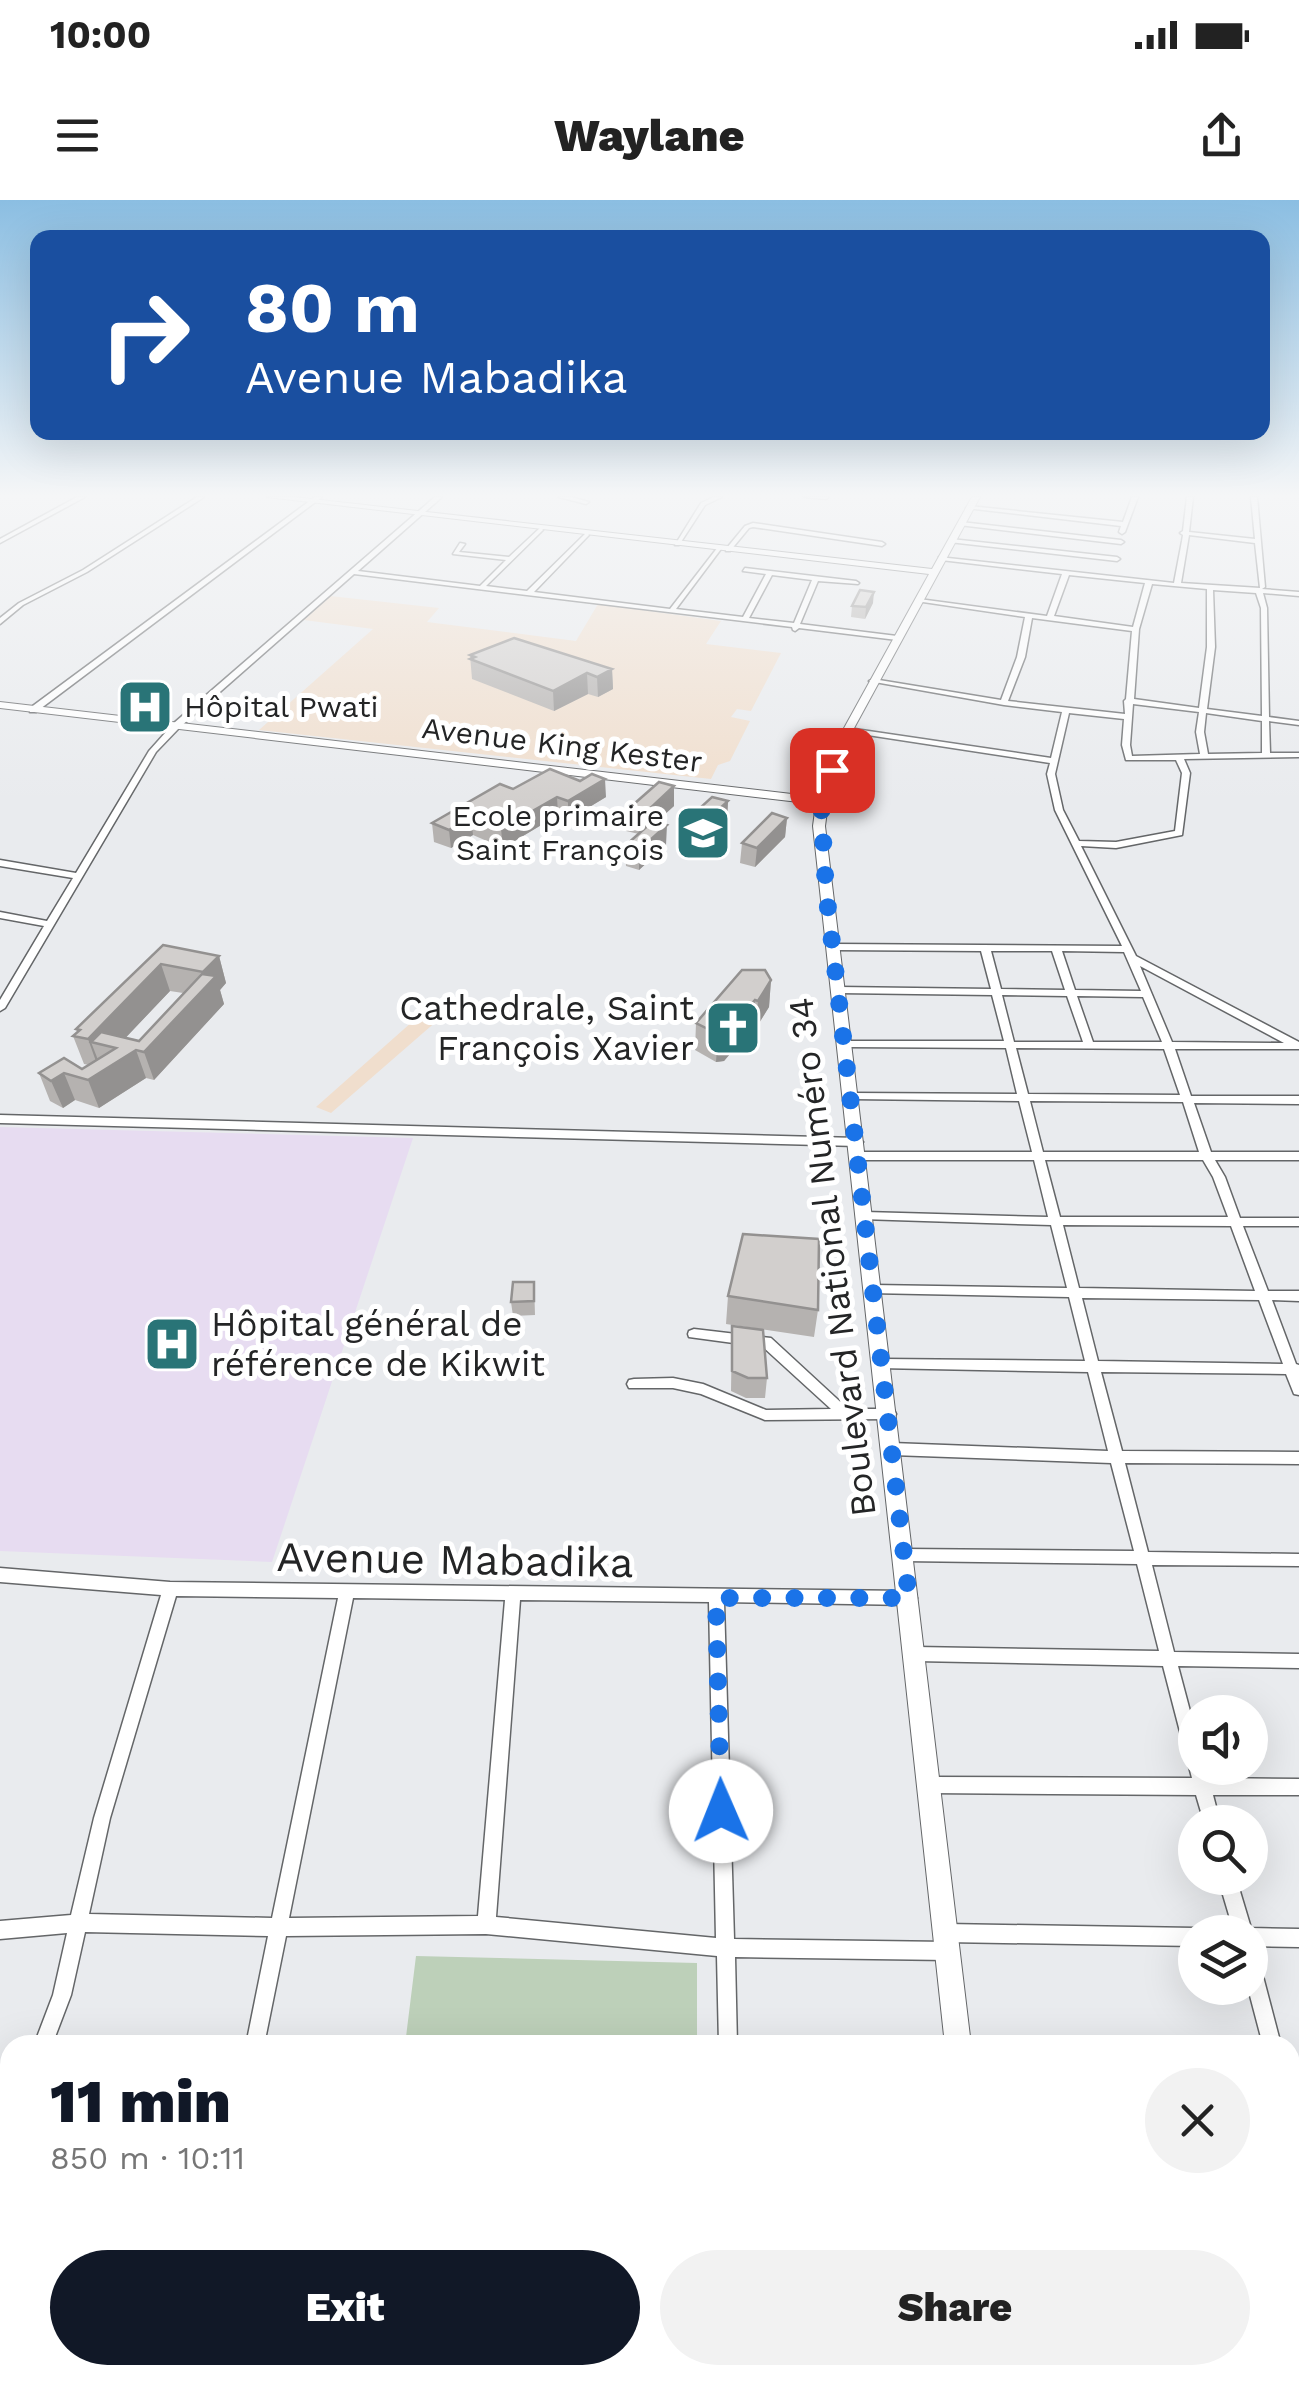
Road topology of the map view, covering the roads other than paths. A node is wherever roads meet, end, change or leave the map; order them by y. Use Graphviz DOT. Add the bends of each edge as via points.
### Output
graph roads {
  1 [pos="30,599"];
  2 [pos="182,599"];
  3 [pos="320,599"];
  4 [pos="567,599"];
  5 [pos="682,599"];
  6 [pos="756,599"];
  7 [pos="807,599"];
  8 [pos="1057,599"];
  9 [pos="1144,599"];
  10 [pos="1210,599"];
  11 [pos="1263,599"];
  12 [pos="919,601"];
  13 [pos="671,612"];
  14 [pos="1029,616"];
  15 [pos="1050,618"];
  16 [pos="744,621"];
  17 [pos="0,622"];
  18 [pos="795,629"];
  19 [pos="1136,629"];
  20 [pos="896,638"];
  21 [pos="873,681"];
  22 [pos="1128,701"];
  23 [pos="1004,703"];
  24 [pos="0,705"];
  25 [pos="33,710"];
  26 [pos="1066,710"];
  27 [pos="1204,712"];
  28 [pos="1128,717"];
  29 [pos="1264,719"];
  30 [pos="1299,723"];
  31 [pos="177,725"];
  32 [pos="848,730"];
  33 [pos="1266,755"];
  34 [pos="1299,755"];
  35 [pos="1204,756"];
  36 [pos="1179,757"];
  37 [pos="1053,761"];
  38 [pos="821,801"];
  39 [pos="1074,843"];
  40 [pos="0,863"];
  41 [pos="79,876"];
  42 [pos="0,916"];
  43 [pos="50,924"];
  44 [pos="835,947"];
  45 [pos="986,948"];
  46 [pos="1056,949"];
  47 [pos="1130,953"];
  48 [pos="839,990"];
  49 [pos="994,992"];
  50 [pos="1070,993"];
  51 [pos="1146,994"];
  52 [pos="0,1008"];
  53 [pos="846,1044"];
  54 [pos="1008,1044"];
  55 [pos="1168,1044"];
  56 [pos="1089,1045"];
  57 [pos="1298,1046"];
  58 [pos="852,1096"];
  59 [pos="1023,1098"];
  60 [pos="1299,1100"];
  61 [pos="1190,1102"];
  62 [pos="0,1119"];
  63 [pos="858,1149"];
  64 [pos="1039,1153"];
  65 [pos="1206,1155"];
  66 [pos="1299,1156"];
  67 [pos="865,1216"];
  68 [pos="1056,1222"];
  69 [pos="1234,1222"];
  70 [pos="1299,1222"];
  71 [pos="873,1290"];
  72 [pos="1076,1293"];
  73 [pos="1262,1295"];
  74 [pos="1299,1296"];
  75 [pos="694,1334"];
  76 [pos="883,1364"];
  77 [pos="1093,1366"];
  78 [pos="1295,1369"];
  79 [pos="634,1384"];
  80 [pos="1299,1390"];
  81 [pos="889,1414"];
  82 [pos="846,1415"];
  83 [pos="892,1448"];
  84 [pos="1117,1457"];
  85 [pos="1299,1458"];
  86 [pos="904,1555"];
  87 [pos="1142,1559"];
  88 [pos="1299,1560"];
  89 [pos="0,1576"];
  90 [pos="170,1589"];
  91 [pos="346,1593"];
  92 [pos="513,1594"];
  93 [pos="716,1598"];
  94 [pos="909,1598"];
  95 [pos="916,1654"];
  96 [pos="1168,1660"];
  97 [pos="1299,1661"];
  98 [pos="1178,1697"];
  99 [pos="930,1785"];
  100 [pos="1202,1786"];
  101 [pos="1299,1787"];
  102 [pos="1207,1805"];
  103 [pos="76,1924"];
  104 [pos="486,1925"];
  105 [pos="276,1927"];
  106 [pos="0,1930"];
  107 [pos="1178,1937"];
  108 [pos="1268,1938"];
  109 [pos="1299,1938"];
  110 [pos="947,1942"];
  111 [pos="728,1948"];
  112 [pos="1262,2005"];
  113 [pos="46,2035"];
  114 [pos="257,2035"];
  115 [pos="728,2035"];
  116 [pos="957,2035"];
  117 [pos="1269,2035"];
  1 -- 17 [label="street"];
  2 -- 25 [label="street"];
  3 -- 31 [label="street"];
  4 -- 13 [label="street"];
  5 -- 13 [label="street"];
  6 -- 16 [label="street"];
  7 -- 18 [label="street"];
  8 -- 15 [label="street"];
  9 -- 19 [label="street"];
  10 -- 27 [label="street"];
  11 -- 29 [label="street"];
  12 -- 14 [label="street"];
  12 -- 20 [label="main road, Boulevard National Numéro 34"];
  13 -- 16 [label="street"];
  14 -- 15 [label="street"];
  14 -- 23 [label="street"];
  15 -- 19 [label="street"];
  16 -- 18 [label="street"];
  18 -- 20 [label="street"];
  19 -- 22 [label="street"];
  20 -- 21 [label="main road, Boulevard National Numéro 34"];
  21 -- 23 [label="street"];
  21 -- 32 [label="main road, Boulevard National Numéro 34"];
  22 -- 27 [label="street"];
  22 -- 28 [label="street"];
  23 -- 26 [label="street"];
  24 -- 25 [label="main road, Avenue King Kester"];
  25 -- 31 [label="main road, Avenue King Kester"];
  26 -- 28 [label="street"];
  26 -- 37 [label="street"];
  27 -- 29 [label="street"];
  27 -- 35 [label="street"];
  28 -- 36 [label="street" via="1129,758"];
  29 -- 30 [label="street"];
  29 -- 33 [label="street"];
  31 -- 38 [label="main road, Avenue King Kester"];
  31 -- 41 [label="street" via="140,769"];
  32 -- 37 [label="street"];
  32 -- 38 [label="main road, Boulevard National Numéro 34"];
  33 -- 34 [label="street"];
  33 -- 35 [label="street"];
  35 -- 36 [label="street"];
  36 -- 39 [label="street" via="1186,773 1179,834"];
  37 -- 39 [label="street" via="1059,810"];
  38 -- 44 [label="main road, Boulevard National Numéro 34"];
  39 -- 47 [label="street"];
  40 -- 41 [label="street"];
  41 -- 43 [label="street"];
  42 -- 43 [label="street"];
  43 -- 52 [label="street"];
  44 -- 45 [label="street"];
  44 -- 48 [label="main road, Boulevard National Numéro 34"];
  45 -- 46 [label="street"];
  45 -- 49 [label="street"];
  46 -- 47 [label="street"];
  46 -- 50 [label="street"];
  47 -- 51 [label="street"];
  47 -- 57 [label="street"];
  48 -- 49 [label="street"];
  48 -- 53 [label="main road, Boulevard National Numéro 34"];
  49 -- 50 [label="street"];
  49 -- 54 [label="street"];
  50 -- 51 [label="street"];
  50 -- 56 [label="street"];
  51 -- 55 [label="street"];
  53 -- 54 [label="street"];
  53 -- 58 [label="main road, Boulevard National Numéro 34"];
  54 -- 56 [label="street"];
  54 -- 59 [label="street"];
  55 -- 56 [label="street"];
  55 -- 57 [label="street"];
  55 -- 61 [label="street"];
  58 -- 59 [label="street"];
  58 -- 63 [label="main road, Boulevard National Numéro 34"];
  59 -- 61 [label="street"];
  59 -- 64 [label="street"];
  60 -- 61 [label="street"];
  61 -- 65 [label="street"];
  62 -- 63 [label="street"];
  63 -- 64 [label="street"];
  63 -- 67 [label="main road, Boulevard National Numéro 34"];
  64 -- 65 [label="street"];
  64 -- 68 [label="street"];
  65 -- 66 [label="street"];
  65 -- 69 [label="street"];
  67 -- 68 [label="street"];
  67 -- 71 [label="main road, Boulevard National Numéro 34"];
  68 -- 69 [label="street"];
  68 -- 72 [label="street"];
  69 -- 70 [label="street"];
  69 -- 73 [label="street"];
  71 -- 72 [label="street"];
  71 -- 76 [label="main road, Boulevard National Numéro 34"];
  72 -- 73 [label="street"];
  72 -- 77 [label="street"];
  73 -- 74 [label="street"];
  73 -- 78 [label="street"];
  75 -- 82 [label="street" via="766,1342"];
  76 -- 77 [label="street"];
  76 -- 81 [label="main road, Boulevard National Numéro 34"];
  77 -- 78 [label="street"];
  77 -- 84 [label="street"];
  78 -- 80 [label="street"];
  79 -- 82 [label="street" via="702,1389 765,1415"];
  81 -- 82 [label="street"];
  81 -- 83 [label="main road, Boulevard National Numéro 34"];
  83 -- 84 [label="street"];
  83 -- 86 [label="main road, Boulevard National Numéro 34"];
  84 -- 85 [label="street"];
  84 -- 87 [label="street"];
  86 -- 87 [label="street"];
  86 -- 94 [label="main road, Boulevard National Numéro 34"];
  87 -- 88 [label="street"];
  87 -- 96 [label="street"];
  89 -- 90 [label="street, Avenue Mabadika"];
  90 -- 91 [label="street, Avenue Mabadika"];
  90 -- 103 [label="street"];
  91 -- 92 [label="street, Avenue Mabadika"];
  91 -- 105 [label="street"];
  92 -- 93 [label="street, Avenue Mabadika"];
  92 -- 104 [label="street"];
  93 -- 94 [label="street, Avenue Mabadika"];
  93 -- 111 [label="street"];
  94 -- 95 [label="main road, Boulevard National Numéro 34"];
  95 -- 96 [label="street"];
  95 -- 99 [label="main road, Boulevard National Numéro 34"];
  96 -- 97 [label="street"];
  96 -- 98 [label="street"];
  99 -- 100 [label="street"];
  99 -- 110 [label="main road, Boulevard National Numéro 34"];
  100 -- 101 [label="street"];
  100 -- 102 [label="street"];
  103 -- 105 [label="street"];
  103 -- 106 [label="street"];
  103 -- 113 [label="street" via="62,1995"];
  104 -- 105 [label="street"];
  104 -- 111 [label="street"];
  105 -- 114 [label="street"];
  107 -- 110 [label="street"];
  108 -- 109 [label="street"];
  110 -- 111 [label="street"];
  110 -- 116 [label="main road, Boulevard National Numéro 34"];
  111 -- 115 [label="street"];
  112 -- 117 [label="street"];
}
